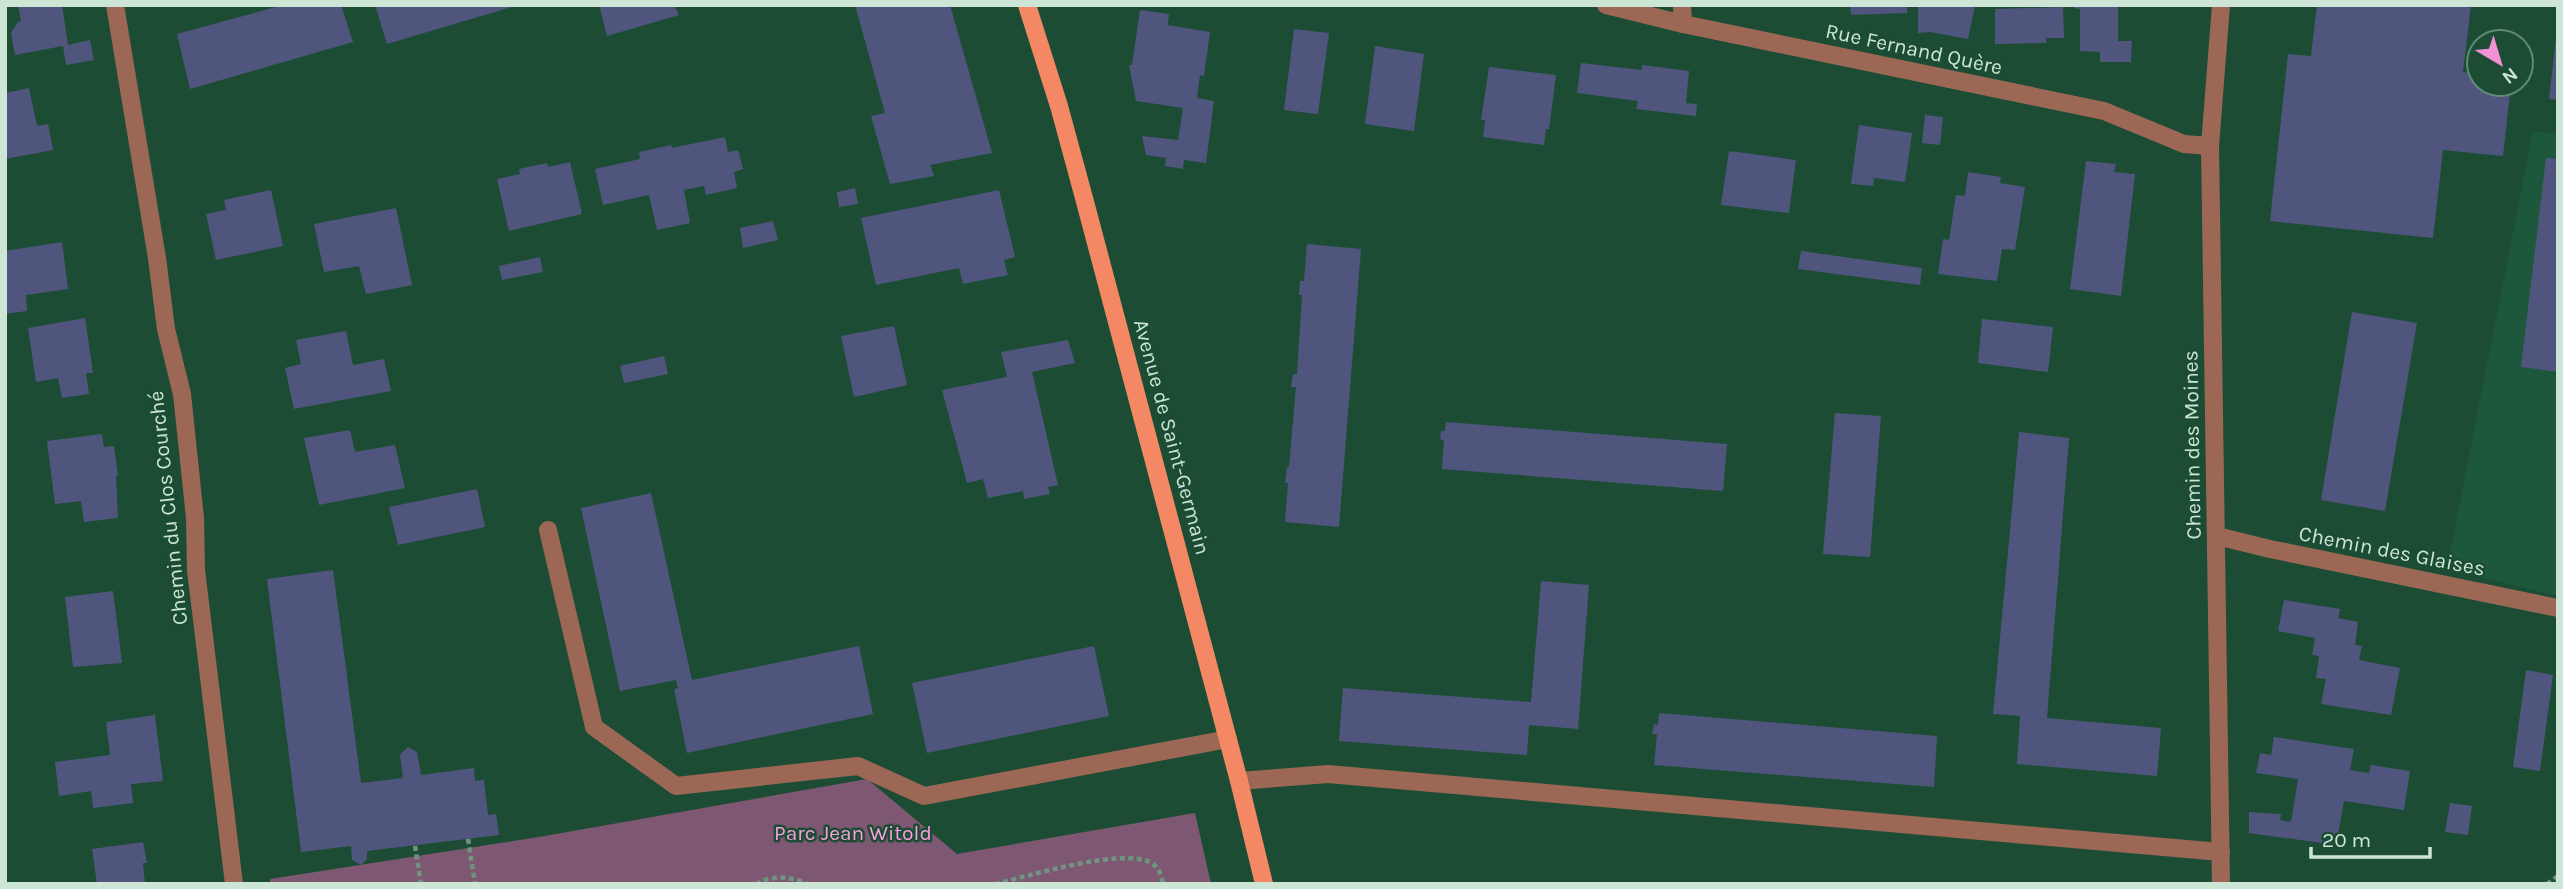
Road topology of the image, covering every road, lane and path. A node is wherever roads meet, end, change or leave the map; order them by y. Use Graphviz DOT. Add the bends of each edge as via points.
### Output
graph roads {
  1 [pos="115,5"];
  2 [pos="1027,5"];
  3 [pos="1606,5"];
  4 [pos="1682,5"];
  5 [pos="2221,5"];
  6 [pos="1683,24"];
  7 [pos="2210,146"];
  8 [pos="548,530"];
  9 [pos="2217,536"];
  10 [pos="2558,608"];
  11 [pos="1228,739"];
  12 [pos="1239,781"];
  13 [pos="468,839"];
  14 [pos="415,846"];
  15 [pos="2221,852"];
  16 [pos="2558,876"];
  17 [pos="234,884"];
  18 [pos="421,884"];
  19 [pos="475,884"];
  20 [pos="756,884"];
  21 [pos="807,884"];
  22 [pos="995,884"];
  23 [pos="1163,884"];
  24 [pos="1264,884"];
  25 [pos="2221,884"];
  26 [pos="2547,884"];
  1 -- 17 [label="street, Chemin du Clos Courché" via="166,329 182,394 196,569"];
  2 -- 11 [label="main road, Avenue de Saint-Germain" via="1077,172"];
  3 -- 6 [label="street, Rue Fernand Quère"];
  4 -- 6 [label="street"];
  5 -- 7 [label="street, Chemin des Moines"];
  6 -- 7 [label="street, Rue Fernand Quère" via="2104,111 2184,144"];
  7 -- 9 [label="street, Chemin des Moines"];
  8 -- 11 [label="street" via="594,727 676,786 858,766 924,796"];
  9 -- 10 [label="street, Chemin des Glaises"];
  9 -- 15 [label="street, Chemin des Moines"];
  11 -- 12 [label="main road, Avenue de Saint-Germain"];
  12 -- 15 [label="street" via="1328,774"];
  12 -- 24 [label="main road, Avenue de Saint-Germain"];
  13 -- 19 [label="path"];
  14 -- 18 [label="path"];
  15 -- 25 [label="street, Chemin des Moines"];
  16 -- 26 [label="path"];
  20 -- 21 [label="path" via="794,877"];
  22 -- 23 [label="path" via="1092,862 1134,858 1152,863 1161,872"];
}
